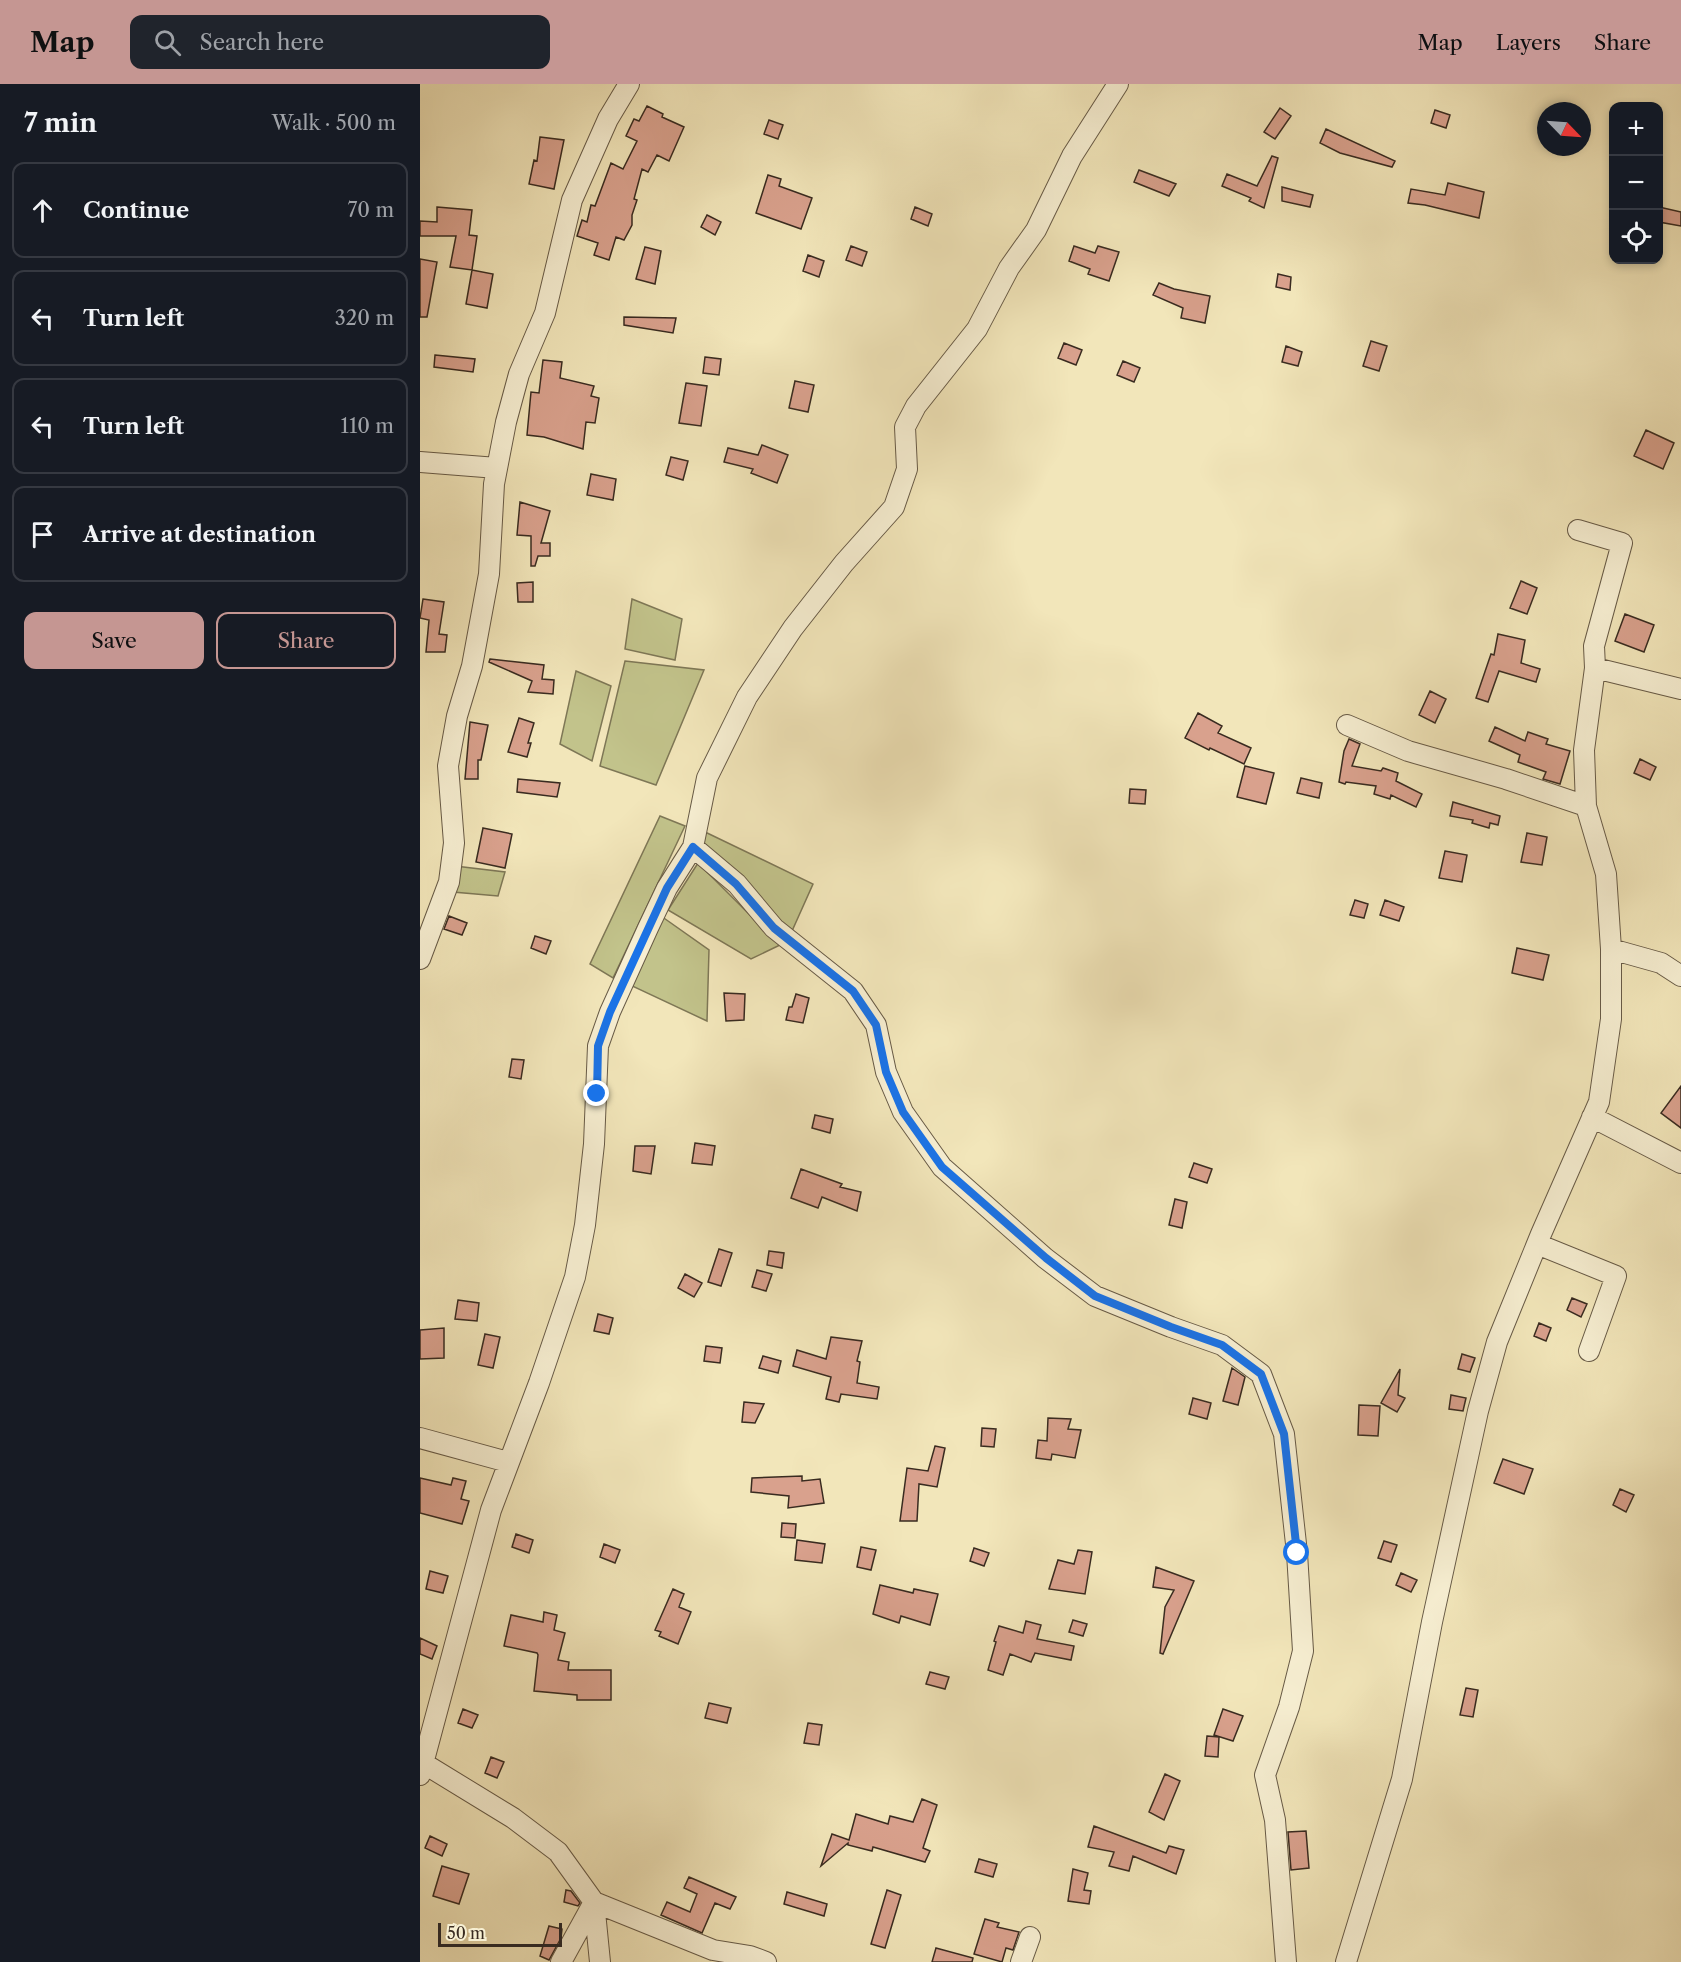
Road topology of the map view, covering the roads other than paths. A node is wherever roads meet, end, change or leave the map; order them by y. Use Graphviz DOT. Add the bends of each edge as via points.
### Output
graph roads {
  1 [pos="628,84"];
  2 [pos="1118,84"];
  3 [pos="420,462"];
  4 [pos="497,468"];
  5 [pos="1578,530"];
  6 [pos="1595,668"];
  7 [pos="1681,689"];
  8 [pos="1347,725"];
  9 [pos="1586,806"];
  10 [pos="693,847"];
  11 [pos="1611,949"];
  12 [pos="420,959"];
  13 [pos="1681,976"];
  14 [pos="1592,1117"];
  15 [pos="1681,1163"];
  16 [pos="1537,1244"];
  17 [pos="1589,1351"];
  18 [pos="420,1438"];
  19 [pos="508,1462"];
  20 [pos="421,1769"];
  21 [pos="594,1902"];
  22 [pos="1030,1937"];
  23 [pos="561,1962"];
  24 [pos="600,1962"];
  25 [pos="766,1962"];
  26 [pos="1021,1962"];
  27 [pos="1286,1962"];
  28 [pos="1346,1962"];
  1 -- 4 [label="street" via="572,200 545,313 519,374"];
  2 -- 10 [label="street" via="1072,156 1036,230 977,329 916,406 905,427 907,469 894,507 793,628 747,697 707,778"];
  3 -- 4 [label="street"];
  4 -- 12 [label="street" via="489,574 448,766 454,843 449,882"];
  5 -- 6 [label="street" via="1622,543 1594,646"];
  6 -- 7 [label="street"];
  6 -- 9 [label="street" via="1584,750"];
  8 -- 9 [label="street" via="1408,751 1506,778"];
  9 -- 11 [label="street" via="1606,874"];
  10 -- 19 [label="street" via="667,888 598,1046 594,1144 575,1277"];
  10 -- 27 [label="street" via="736,884 774,928 853,991 876,1025 886,1072 903,1112 942,1167 1095,1296 1222,1345 1261,1374 1284,1434 1303,1651 1289,1707 1265,1775 1275,1820"];
  11 -- 13 [label="street" via="1661,963"];
  11 -- 14 [label="street" via="1611,1019 1599,1102"];
  14 -- 15 [label="street"];
  14 -- 16 [label="street"];
  16 -- 17 [label="street" via="1616,1276"];
  16 -- 28 [label="street" via="1497,1342 1481,1400 1402,1779"];
  18 -- 19 [label="street"];
  19 -- 20 [label="street" via="491,1510"];
  20 -- 21 [label="street" via="513,1818 558,1852"];
  21 -- 23 [label="street"];
  21 -- 24 [label="street"];
  21 -- 25 [label="street" via="713,1950"];
  22 -- 26 [label="street"];
}
